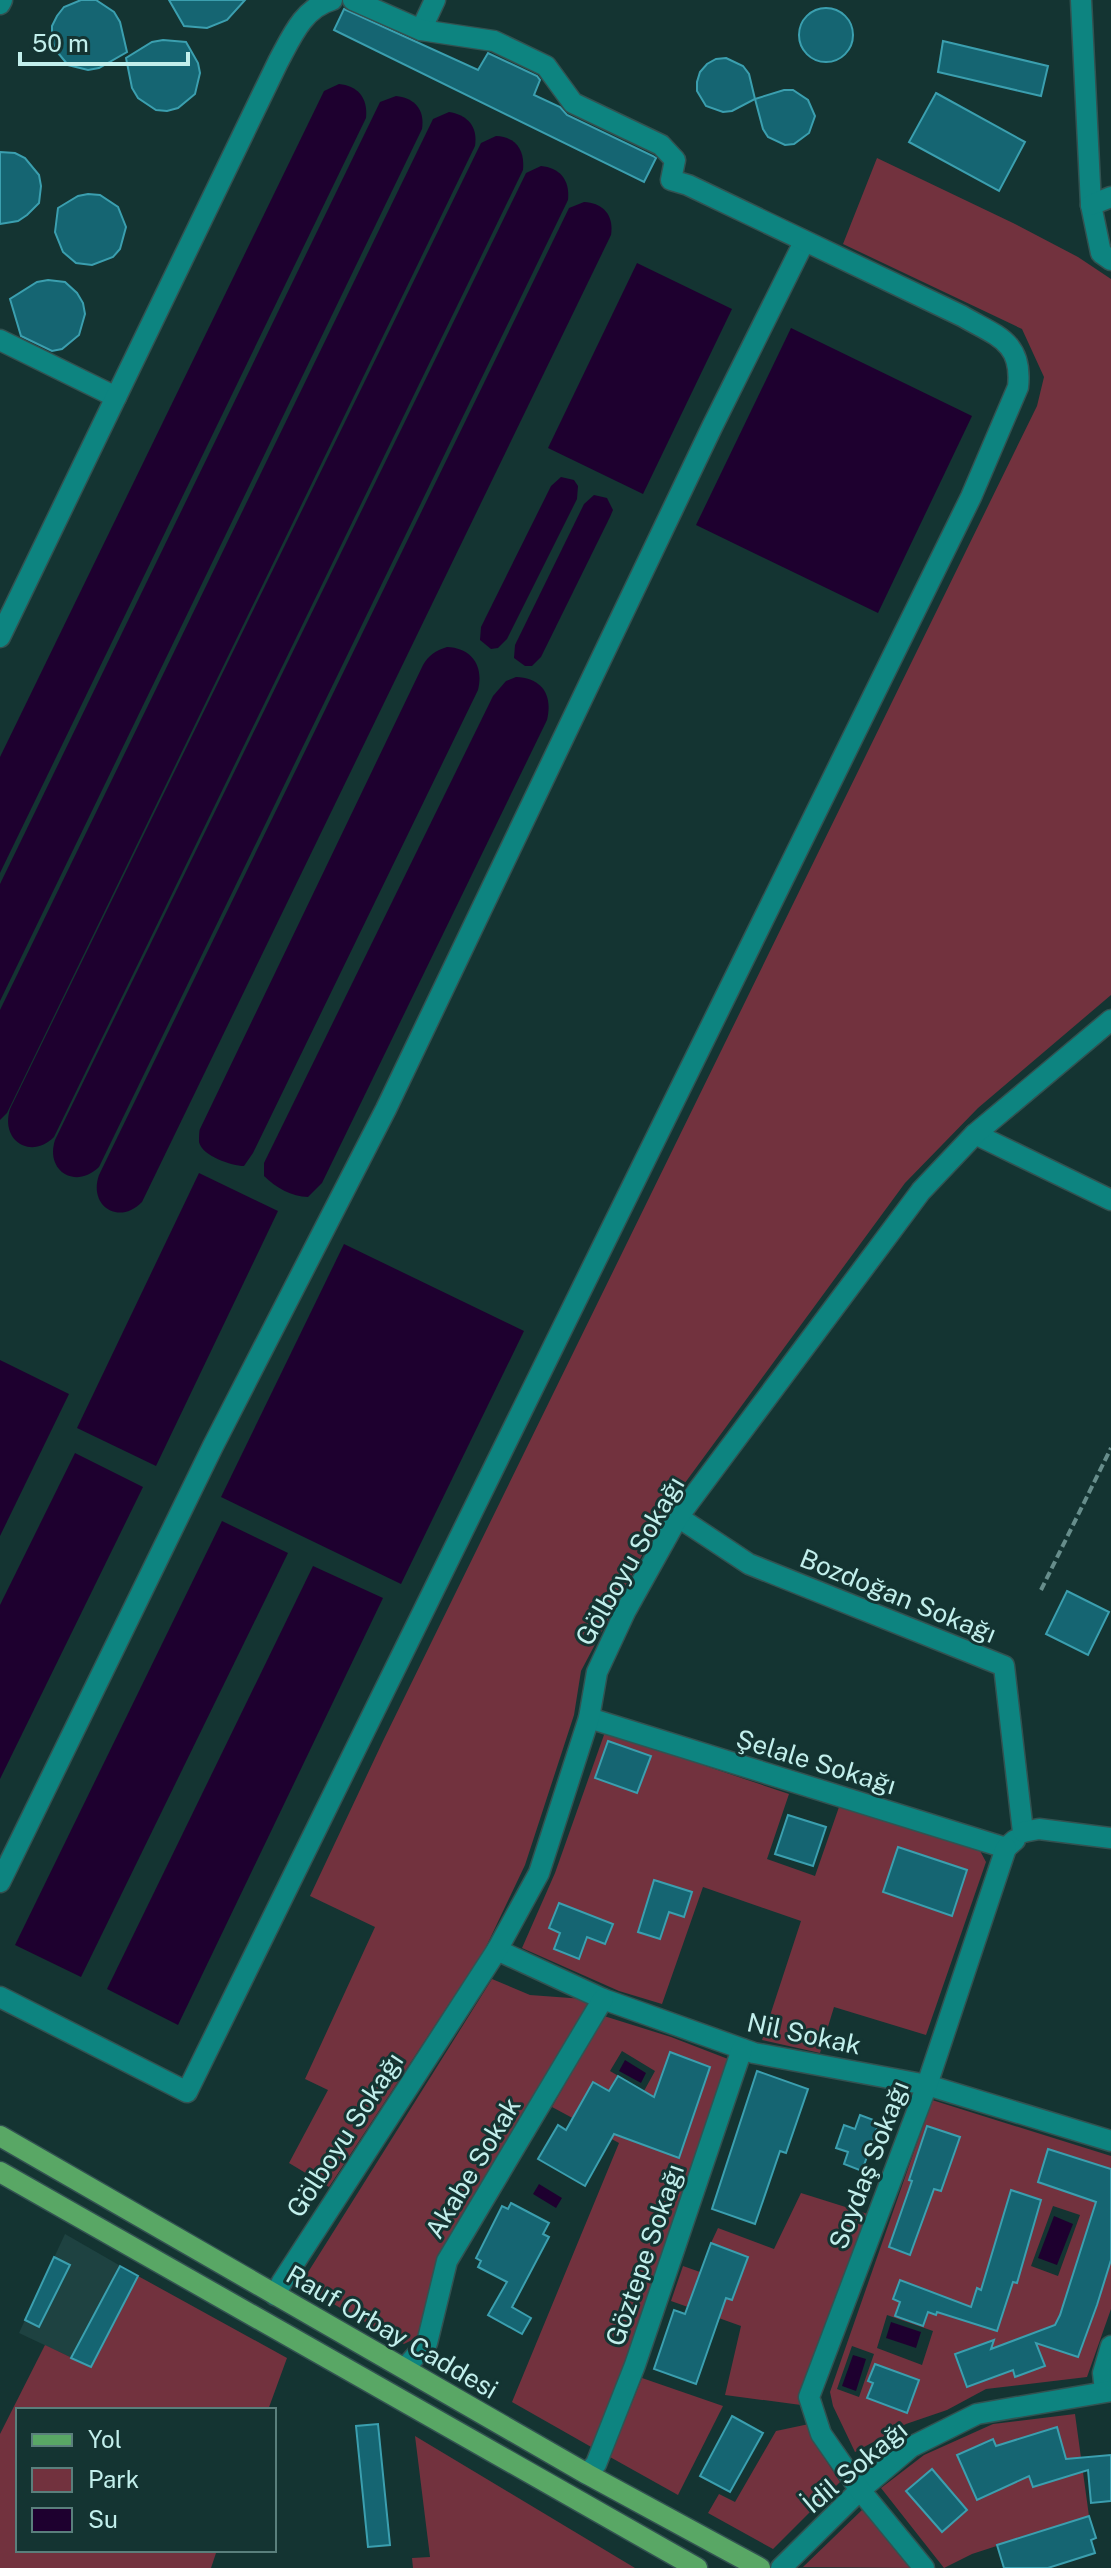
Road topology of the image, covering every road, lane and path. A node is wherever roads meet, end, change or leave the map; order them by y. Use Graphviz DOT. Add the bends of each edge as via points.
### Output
graph roads {
  1 [pos="332,0"];
  2 [pos="353,0"];
  3 [pos="435,0"];
  4 [pos="1081,0"];
  5 [pos="421,30"];
  6 [pos="1111,197"];
  7 [pos="1091,205"];
  8 [pos="804,242"];
  9 [pos="1111,260"];
  10 [pos="0,340"];
  11 [pos="116,397"];
  12 [pos="2,630"];
  13 [pos="1111,1020"];
  14 [pos="975,1134"];
  15 [pos="1111,1200"];
  16 [pos="1111,1448"];
  17 [pos="678,1517"];
  18 [pos="1041,1590"];
  19 [pos="589,1718"];
  20 [pos="1023,1832"];
  21 [pos="1111,1838"];
  22 [pos="1006,1848"];
  23 [pos="0,1882"];
  24 [pos="497,1950"];
  25 [pos="0,1997"];
  26 [pos="603,1999"];
  27 [pos="742,2049"];
  28 [pos="927,2085"];
  29 [pos="0,2136"];
  30 [pos="1111,2141"];
  31 [pos="0,2172"];
  32 [pos="275,2295"];
  33 [pos="1111,2346"];
  34 [pos="405,2368"];
  35 [pos="1108,2391"];
  36 [pos="587,2474"];
  37 [pos="860,2490"];
  38 [pos="697,2568"];
  39 [pos="760,2568"];
  40 [pos="781,2568"];
  41 [pos="924,2568"];
  1 -- 11 [label="street" via="305,17 278,62"];
  2 -- 5 [label="street"];
  3 -- 5 [label="street"];
  4 -- 7 [label="street"];
  5 -- 8 [label="street" via="494,41 546,66 573,103 661,145 675,160 671,180"];
  6 -- 7 [label="street"];
  7 -- 9 [label="street" via="1101,253"];
  8 -- 23 [label="street" via="386,1109 213,1446"];
  8 -- 25 [label="street" via="962,316 1003,340 1017,356 1018,387 971,497 187,2092"];
  10 -- 11 [label="street"];
  11 -- 12 [label="street"];
  13 -- 14 [label="street, Gölboyu Sokağı"];
  14 -- 15 [label="street"];
  14 -- 17 [label="street, Gölboyu Sokağı" via="921,1191"];
  16 -- 18 [label="path"];
  17 -- 19 [label="street, Gölboyu Sokağı" via="597,1672"];
  17 -- 20 [label="street, Bozdoğan Sokağı" via="749,1564 1004,1666"];
  19 -- 22 [label="street, Şelale Sokağı"];
  19 -- 24 [label="street, Gölboyu Sokağı" via="539,1873"];
  20 -- 21 [label="street" via="1039,1829"];
  20 -- 22 [label="street"];
  22 -- 28 [label="street, Soydaş Sokağı"];
  24 -- 26 [label="street, Nil Sokak"];
  24 -- 32 [label="street, Gölboyu Sokağı"];
  26 -- 27 [label="street, Nil Sokak"];
  26 -- 34 [label="street, Akabe Sokak" via="447,2261 427,2343"];
  27 -- 28 [label="street, Nil Sokak"];
  27 -- 36 [label="street, Göztepe Sokağı" via="635,2365 596,2464"];
  28 -- 30 [label="street, Nil Sokak"];
  28 -- 37 [label="street, Soydaş Sokağı" via="809,2397 821,2434"];
  29 -- 32 [label="main road, Rauf Orbay Caddesi"];
  31 -- 38 [label="main road, Rauf Orbay Caddesi"];
  32 -- 34 [label="main road, Rauf Orbay Caddesi"];
  33 -- 35 [label="street" via="1103,2373"];
  34 -- 36 [label="main road, Rauf Orbay Caddesi"];
  35 -- 37 [label="street, İdil Sokağı" via="977,2414 911,2447"];
  36 -- 39 [label="main road, Rauf Orbay Caddesi"];
  37 -- 40 [label="street, İdil Sokağı"];
  37 -- 41 [label="street, Soydaş Sokağı"];
}
